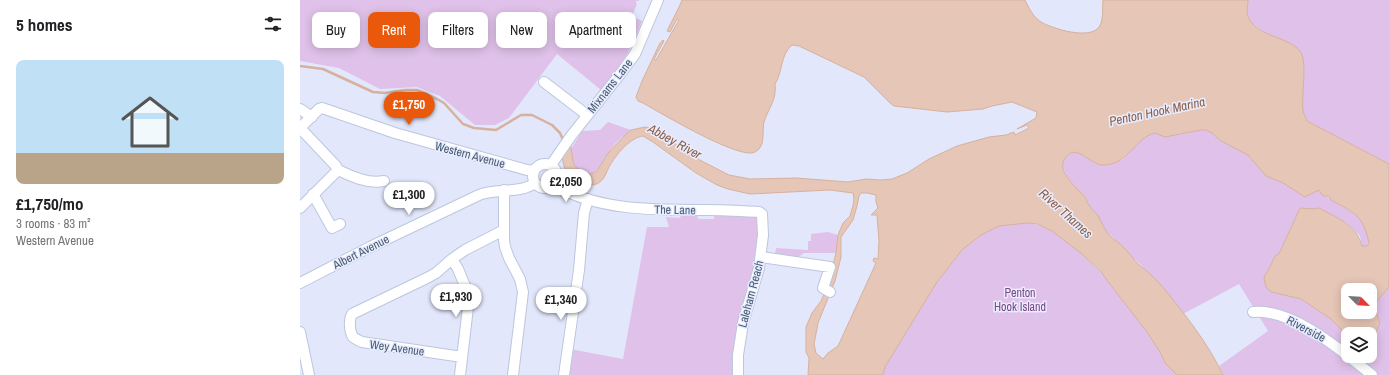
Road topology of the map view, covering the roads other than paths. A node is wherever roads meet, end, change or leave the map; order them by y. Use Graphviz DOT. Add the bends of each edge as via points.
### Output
graph roads {
  1 [pos="658,0"];
  2 [pos="544,82"];
  3 [pos="300,109"];
  4 [pos="588,115"];
  5 [pos="312,117"];
  6 [pos="300,128"];
  7 [pos="551,165"];
  8 [pos="338,170"];
  9 [pos="534,171"];
  10 [pos="384,181"];
  11 [pos="535,183"];
  12 [pos="554,185"];
  13 [pos="504,190"];
  14 [pos="313,194"];
  15 [pos="588,199"];
  16 [pos="300,208"];
  17 [pos="762,214"];
  18 [pos="340,224"];
  19 [pos="504,230"];
  20 [pos="761,257"];
  21 [pos="452,259"];
  22 [pos="300,283"];
  23 [pos="828,292"];
  24 [pos="1254,312"];
  25 [pos="300,332"];
  26 [pos="462,357"];
  27 [pos="309,375"];
  28 [pos="460,375"];
  29 [pos="513,375"];
  30 [pos="564,375"];
  31 [pos="738,375"];
  32 [pos="1372,375"];
  1 -- 4 [label="street, Mixnams Lane" via="635,54"];
  2 -- 4 [label="street"];
  3 -- 5 [label="street"];
  4 -- 7 [label="street, Mixnams Lane"];
  5 -- 6 [label="street, Western Avenue"];
  5 -- 9 [label="street, Western Avenue" via="322,108 438,146"];
  6 -- 8 [label="street"];
  7 -- 9 [label="street" via="541,164"];
  7 -- 12 [label="street" via="558,177"];
  8 -- 10 [label="street" via="366,181"];
  8 -- 14 [label="street"];
  9 -- 11 [label="street"];
  11 -- 12 [label="street" via="544,189"];
  11 -- 13 [label="street, Albert Avenue"];
  12 -- 15 [label="street, The Lane"];
  13 -- 19 [label="street"];
  13 -- 22 [label="street, Albert Avenue" via="479,194"];
  14 -- 16 [label="street"];
  14 -- 18 [label="street" via="332,228"];
  15 -- 17 [label="street, The Lane" via="616,206 639,208"];
  15 -- 30 [label="street" via="584,212 579,270"];
  17 -- 20 [label="street, Laleham Reach"];
  19 -- 21 [label="street"];
  19 -- 29 [label="street" via="507,252 520,279 523,292"];
  20 -- 23 [label="street" via="830,267 823,286"];
  20 -- 31 [label="street, Laleham Reach" via="740,334"];
  21 -- 26 [label="street" via="461,274 469,299"];
  21 -- 26 [label="street, Wey Avenue" via="436,273 352,314 350,329 352,335 362,342"];
  24 -- 32 [label="street, Riverside" via="1276,314 1310,329"];
  25 -- 27 [label="street"];
  26 -- 28 [label="street"];
}
